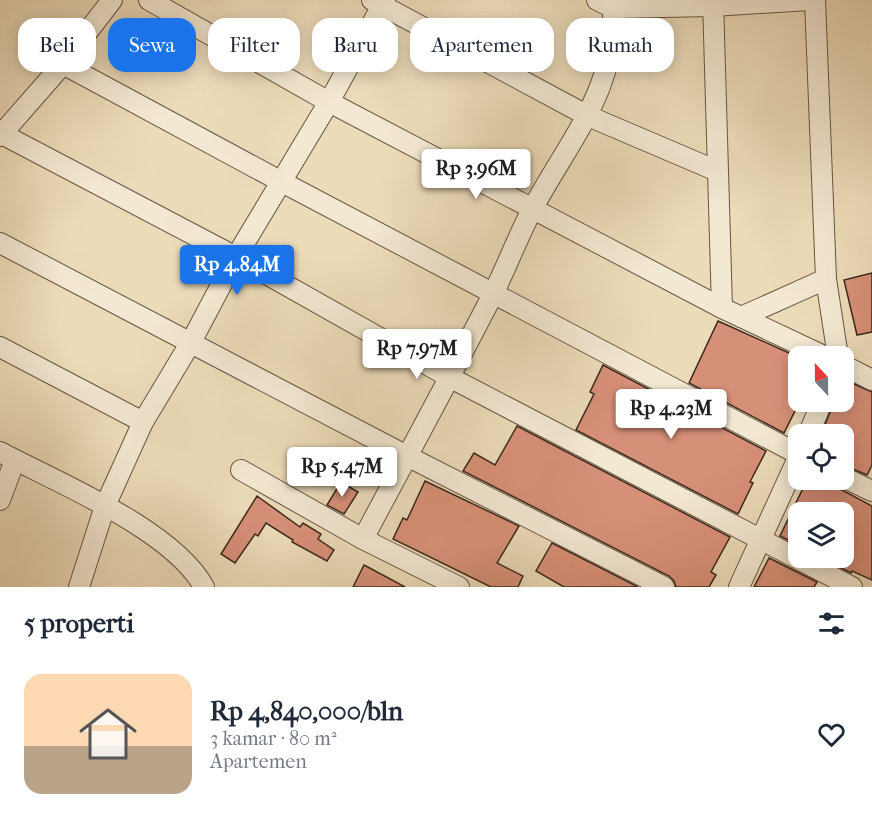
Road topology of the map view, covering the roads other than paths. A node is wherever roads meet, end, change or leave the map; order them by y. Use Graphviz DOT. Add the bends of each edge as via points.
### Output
graph roads {
  1 [pos="112,0"];
  2 [pos="149,0"];
  3 [pos="809,0"];
  4 [pos="815,0"];
  5 [pos="379,2"];
  6 [pos="608,3"];
  7 [pos="713,3"];
  8 [pos="96,21"];
  9 [pos="56,72"];
  10 [pos="78,72"];
  11 [pos="329,102"];
  12 [pos="588,116"];
  13 [pos="1,135"];
  14 [pos="717,171"];
  15 [pos="280,181"];
  16 [pos="533,208"];
  17 [pos="0,243"];
  18 [pos="236,257"];
  19 [pos="826,279"];
  20 [pos="494,293"];
  21 [pos="722,308"];
  22 [pos="741,317"];
  23 [pos="191,342"];
  24 [pos="803,346"];
  25 [pos="836,346"];
  26 [pos="0,347"];
  27 [pos="854,371"];
  28 [pos="449,376"];
  29 [pos="872,380"];
  30 [pos="143,422"];
  31 [pos="788,451"];
  32 [pos="7,456"];
  33 [pos="407,456"];
  34 [pos="241,470"];
  35 [pos="788,478"];
  36 [pos="854,482"];
  37 [pos="872,491"];
  38 [pos="0,500"];
  39 [pos="105,506"];
  40 [pos="363,539"];
  41 [pos="760,540"];
  42 [pos="79,587"];
  43 [pos="204,587"];
  44 [pos="459,587"];
  45 [pos="664,587"];
  46 [pos="739,587"];
  47 [pos="852,587"];
  1 -- 8 [label="street"];
  2 -- 11 [label="street"];
  3 -- 7 [label="street"];
  4 -- 19 [label="street"];
  5 -- 11 [label="street"];
  5 -- 12 [label="street"];
  6 -- 7 [label="street"];
  6 -- 12 [label="street" via="609,61"];
  7 -- 14 [label="street"];
  9 -- 13 [label="street"];
  10 -- 15 [label="street"];
  11 -- 15 [label="street"];
  11 -- 16 [label="street"];
  12 -- 14 [label="street"];
  12 -- 16 [label="street"];
  13 -- 18 [label="street"];
  14 -- 21 [label="street"];
  15 -- 18 [label="street"];
  15 -- 20 [label="street"];
  16 -- 20 [label="street"];
  16 -- 21 [label="street"];
  17 -- 23 [label="street"];
  18 -- 23 [label="street"];
  18 -- 28 [label="street"];
  19 -- 22 [label="street"];
  19 -- 25 [label="street"];
  20 -- 28 [label="street"];
  20 -- 31 [label="street"];
  21 -- 22 [label="street"];
  22 -- 24 [label="street"];
  23 -- 30 [label="street"];
  23 -- 33 [label="street"];
  26 -- 30 [label="street"];
  27 -- 29 [label="street"];
  28 -- 33 [label="street"];
  28 -- 41 [label="street"];
  30 -- 39 [label="street"];
  32 -- 38 [label="street"];
  32 -- 39 [label="street"];
  33 -- 40 [label="street"];
  33 -- 45 [label="street"];
  34 -- 40 [label="street"];
  35 -- 41 [label="street"];
  36 -- 37 [label="street"];
  39 -- 42 [label="street"];
  39 -- 43 [label="street" via="173,550"];
  40 -- 44 [label="street"];
  41 -- 46 [label="street"];
  41 -- 47 [label="street"];
}
